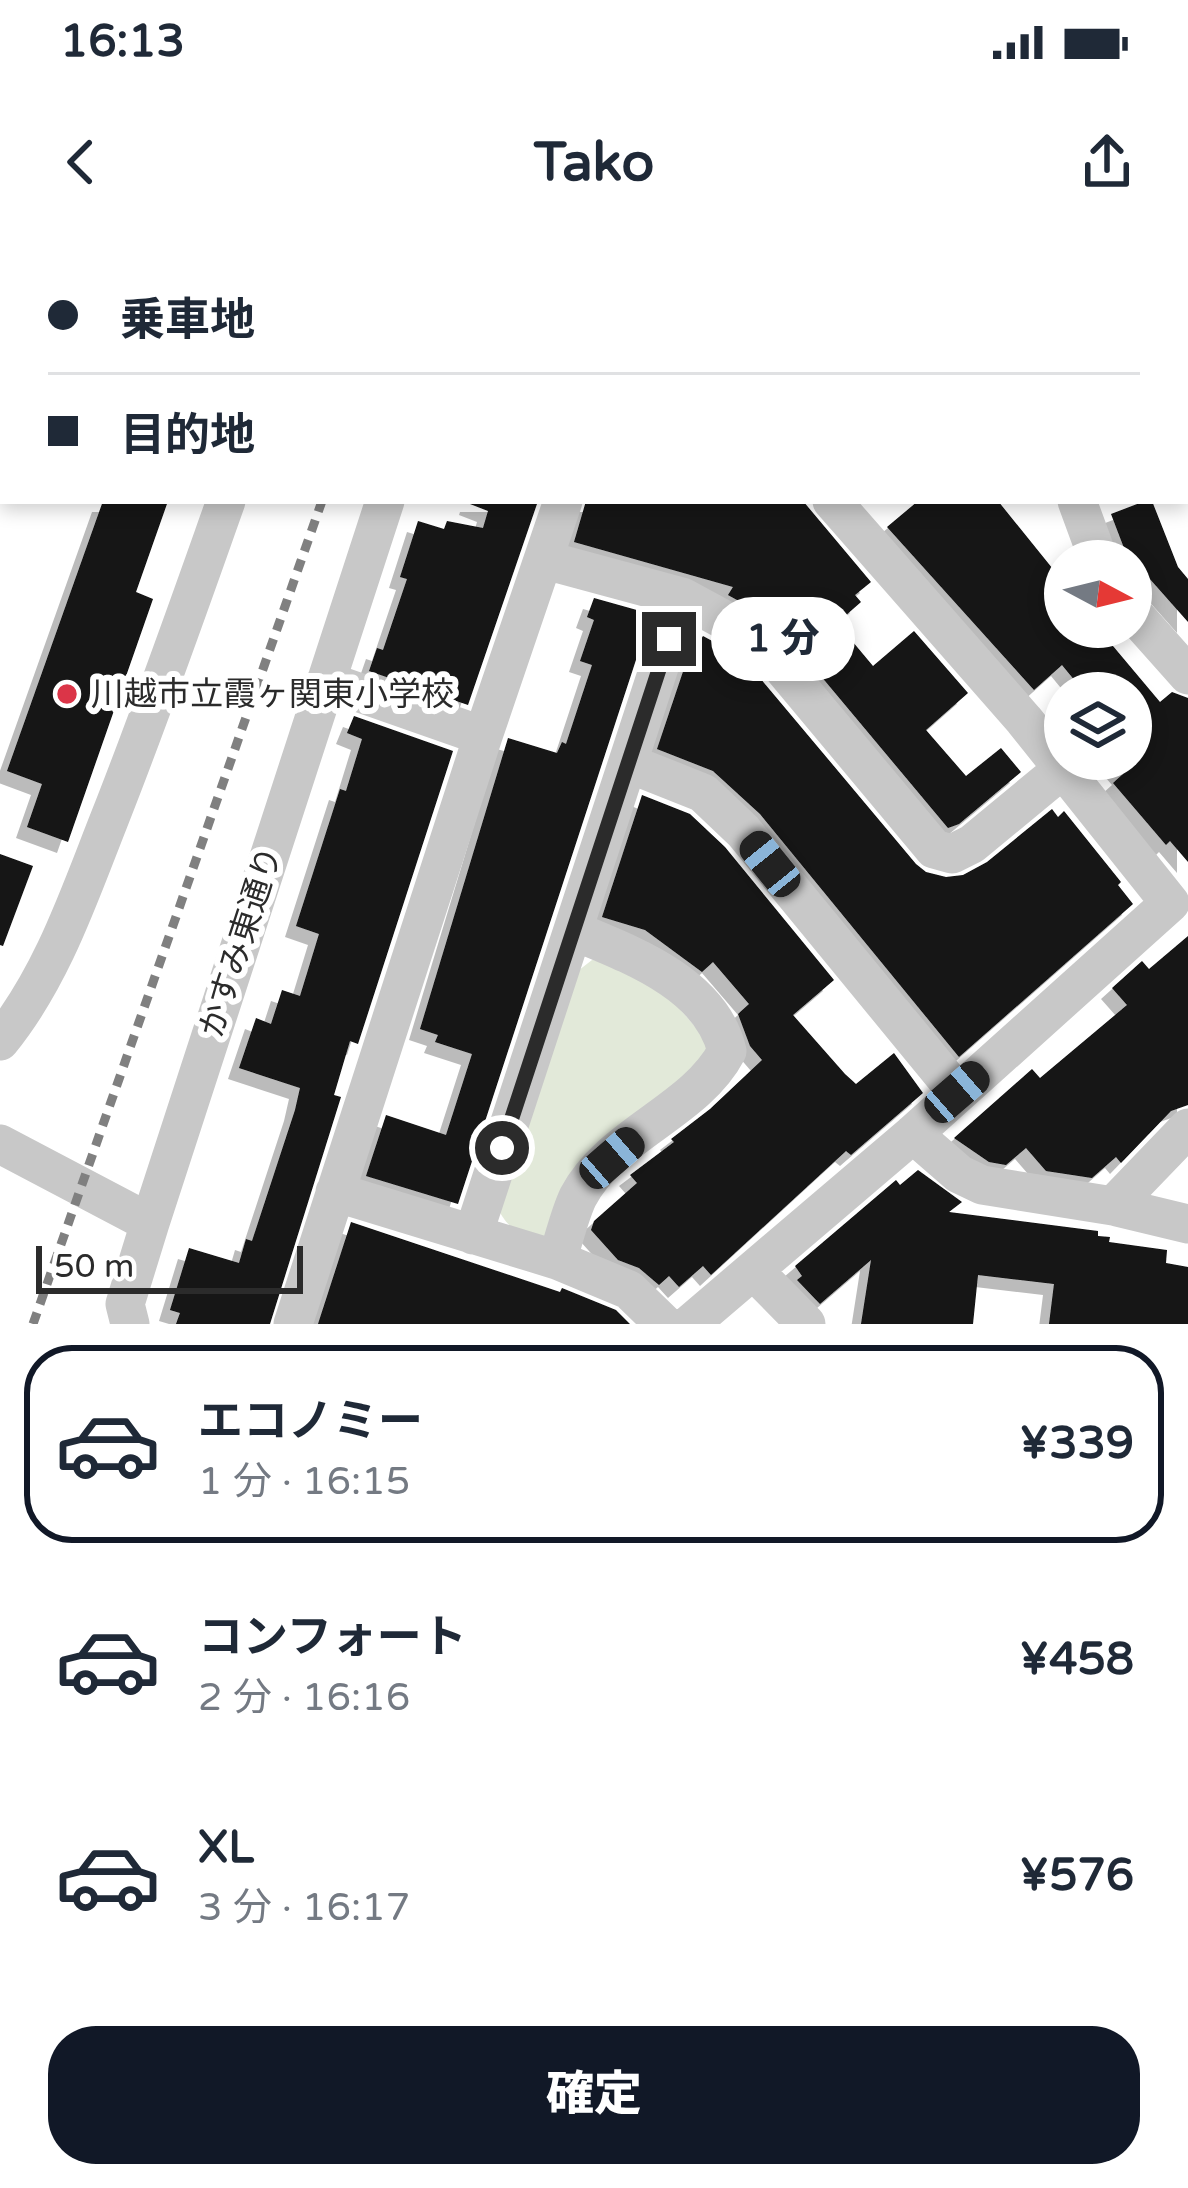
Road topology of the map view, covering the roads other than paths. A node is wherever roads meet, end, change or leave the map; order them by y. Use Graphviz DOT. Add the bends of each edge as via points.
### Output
graph roads {
  1 [pos="225,504"];
  2 [pos="384,504"];
  3 [pos="562,504"];
  4 [pos="835,504"];
  5 [pos="1078,504"];
  6 [pos="1091,540"];
  7 [pos="545,560"];
  8 [pos="682,597"];
  9 [pos="1152,635"];
  10 [pos="1188,675"];
  11 [pos="326,681"];
  12 [pos="483,736"];
  13 [pos="1044,745"];
  14 [pos="630,764"];
  15 [pos="1049,780"];
  16 [pos="1075,780"];
  17 [pos="1179,896"];
  18 [pos="574,931"];
  19 [pos="0,1041"];
  20 [pos="957,1092"];
  21 [pos="1188,1128"];
  22 [pos="913,1134"];
  23 [pos="0,1144"];
  24 [pos="335,1192"];
  25 [pos="1113,1206"];
  26 [pos="150,1223"];
  27 [pos="1188,1224"];
  28 [pos="473,1235"];
  29 [pos="557,1260"];
  30 [pos="755,1272"];
  31 [pos="130,1324"];
  32 [pos="293,1324"];
  33 [pos="664,1324"];
  34 [pos="690,1324"];
  35 [pos="806,1324"];
  1 -- 19 [label="street" via="79,898 28,1006"];
  2 -- 11 [label="street, かすみ東通り"];
  3 -- 7 [label="street"];
  4 -- 13 [label="street"];
  5 -- 6 [label="street"];
  7 -- 8 [label="street"];
  7 -- 12 [label="street"];
  8 -- 14 [label="street"];
  8 -- 15 [label="street" via="742,629 777,661 934,849 952,854 972,844"];
  9 -- 10 [label="street"];
  11 -- 12 [label="street"];
  11 -- 26 [label="street, かすみ東通り"];
  12 -- 24 [label="street"];
  14 -- 18 [label="street"];
  14 -- 20 [label="street" via="703,793 743,831"];
  16 -- 17 [label="street"];
  17 -- 20 [label="street"];
  18 -- 28 [label="street"];
  18 -- 29 [label="street" via="647,961 683,987 722,1031 727,1051 715,1074 579,1195"];
  20 -- 22 [label="street"];
  21 -- 25 [label="street"];
  22 -- 25 [label="street" via="982,1184"];
  22 -- 30 [label="street"];
  23 -- 26 [label="street"];
  24 -- 28 [label="street"];
  24 -- 32 [label="street"];
  25 -- 27 [label="street"];
  26 -- 31 [label="street, かすみ東通り" via="125,1304"];
  28 -- 29 [label="street"];
  29 -- 33 [label="street" via="628,1290"];
  30 -- 34 [label="street"];
  30 -- 35 [label="street"];
}
